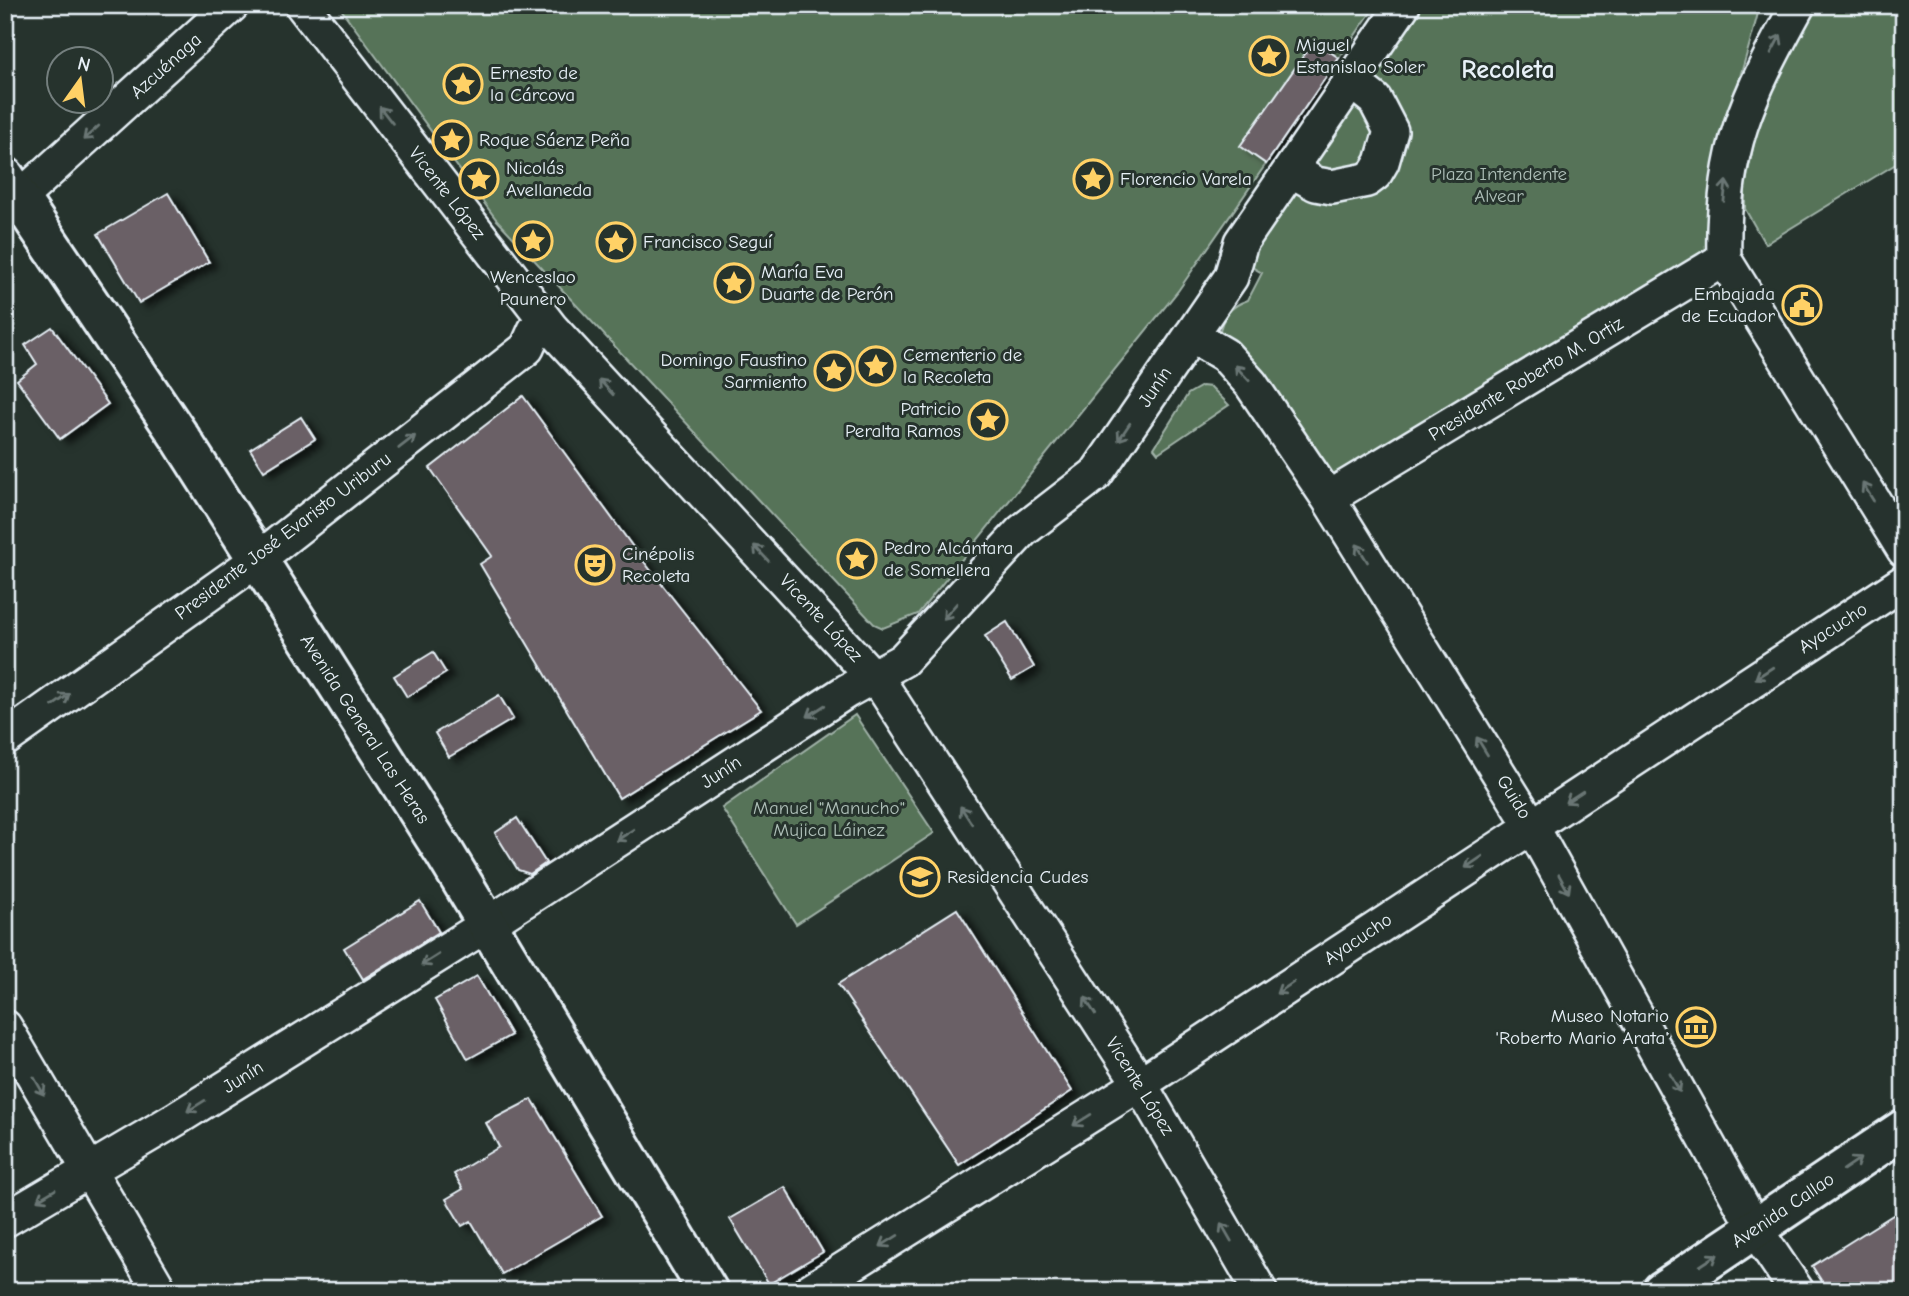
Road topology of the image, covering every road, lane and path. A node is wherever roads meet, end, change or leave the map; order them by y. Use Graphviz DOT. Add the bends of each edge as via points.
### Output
graph roads {
  1 [pos="232,5"];
  2 [pos="302,5"];
  3 [pos="1403,5"];
  4 [pos="1798,5"];
  5 [pos="1351,81"];
  6 [pos="1290,170"];
  7 [pos="10,195"];
  8 [pos="1724,259"];
  9 [pos="552,329"];
  10 [pos="1191,335"];
  11 [pos="1328,498"];
  12 [pos="1904,550"];
  13 [pos="257,560"];
  14 [pos="1904,582"];
  15 [pos="874,675"];
  16 [pos="5,739"];
  17 [pos="1531,825"];
  18 [pos="488,924"];
  19 [pos="5,1027"];
  20 [pos="1140,1084"];
  21 [pos="1904,1129"];
  22 [pos="87,1170"];
  23 [pos="5,1220"];
  24 [pos="1755,1229"];
  25 [pos="160,1291"];
  26 [pos="708,1291"];
  27 [pos="809,1291"];
  28 [pos="1260,1291"];
  29 [pos="1662,1291"];
  30 [pos="1797,1291"];
  1 -- 7 [label="street, Azcuénaga, one-way"];
  9 -- 2 [label="street, Vicente López, one-way"];
  3 -- 5 [label="street, Junín"];
  8 -- 4 [label="street, one-way" via="1723,210 1733,150 1755,83"];
  5 -- 6 [label="street, Junín"];
  5 -- 6 [label="street" via="1375,100 1391,131 1375,174 1332,187"];
  6 -- 10 [label="street, Junín" via="1241,242 1231,277"];
  7 -- 13 [label="main road, Avenida General Las Heras" via="183,442"];
  8 -- 11 [label="street, Presidente Roberto M. Ortiz"];
  12 -- 8 [label="street, one-way"];
  13 -- 9 [label="street, Presidente José Evaristo Uriburu, one-way" via="527,348 535,330"];
  15 -- 9 [label="street, Vicente López, one-way"];
  11 -- 10 [label="street, Guido, one-way" via="1251,384 1225,355"];
  10 -- 15 [label="street, Junín, one-way" via="1096,474 1021,531 903,660"];
  17 -- 11 [label="street, Guido, one-way"];
  16 -- 13 [label="street, Presidente José Evaristo Uriburu, one-way"];
  13 -- 18 [label="main road, Avenida General Las Heras"];
  14 -- 17 [label="street, Ayacucho, one-way"];
  15 -- 18 [label="street, Junín, one-way"];
  20 -- 15 [label="street, Vicente López, one-way"];
  17 -- 20 [label="street, Ayacucho, one-way"];
  17 -- 24 [label="street, Guido, one-way"];
  18 -- 22 [label="street, Junín, one-way"];
  18 -- 26 [label="main road, Avenida General Las Heras"];
  19 -- 22 [label="street, one-way"];
  20 -- 27 [label="street, Ayacucho, one-way"];
  28 -- 20 [label="street, Vicente López, one-way"];
  24 -- 21 [label="main road, Avenida Callao, one-way"];
  22 -- 23 [label="street, Junín, one-way"];
  22 -- 25 [label="street"];
  29 -- 24 [label="main road, Avenida Callao, one-way"];
  24 -- 30 [label="street, Guido"];
}
